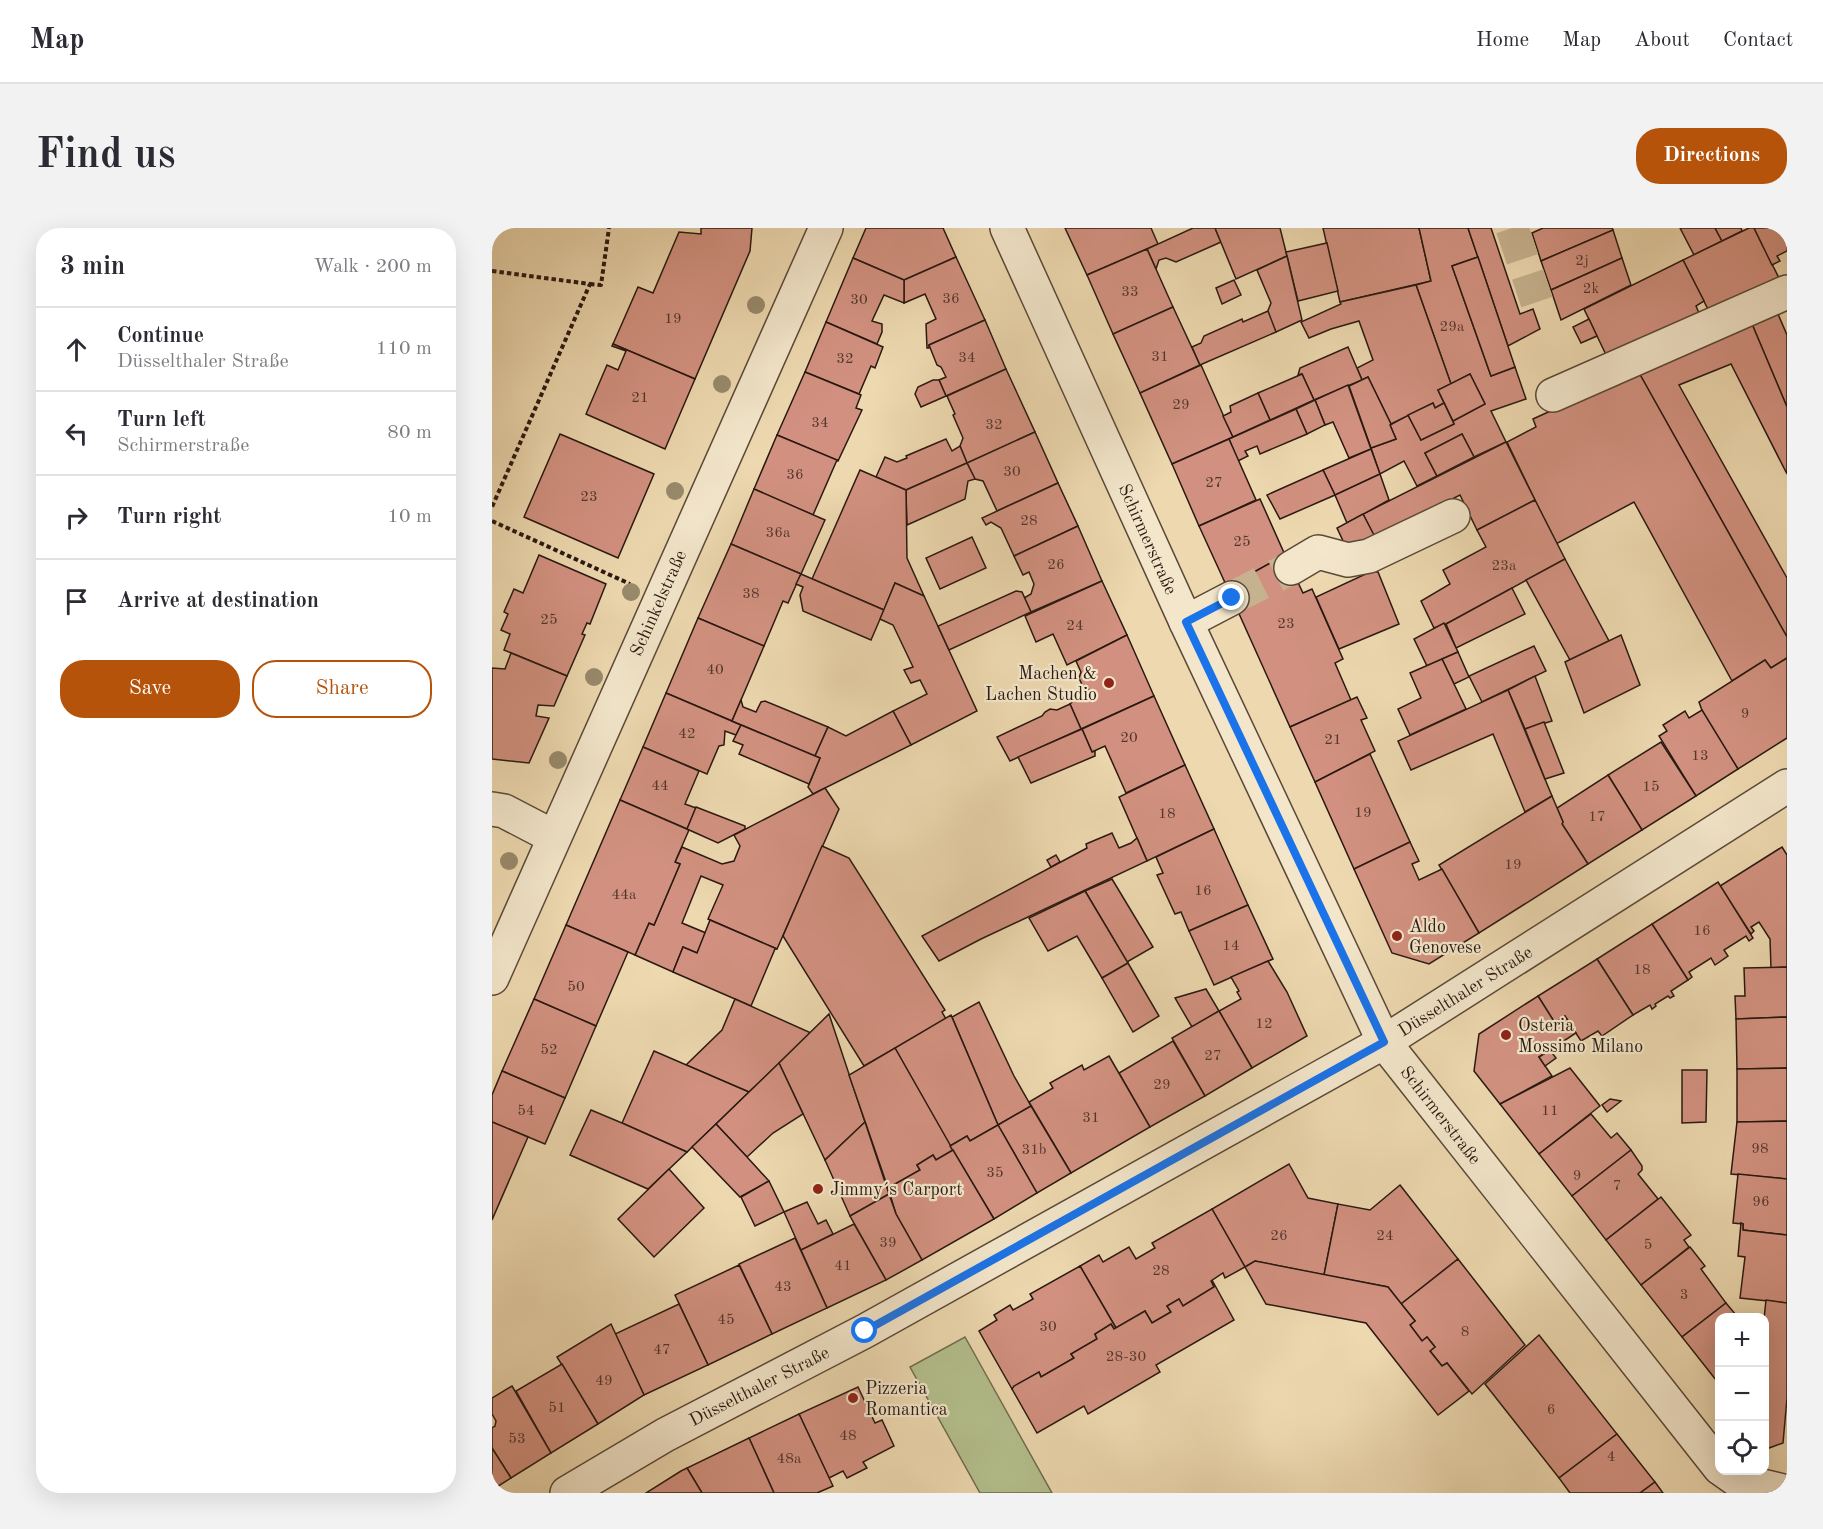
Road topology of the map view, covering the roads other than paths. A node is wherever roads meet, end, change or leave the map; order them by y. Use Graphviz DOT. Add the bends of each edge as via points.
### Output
graph roads {
  1 [pos="826,228"];
  2 [pos="1007,228"];
  3 [pos="1787,292"];
  4 [pos="1553,396"];
  5 [pos="1453,516"];
  6 [pos="1291,568"];
  7 [pos="1232,598"];
  8 [pos="1186,622"];
  9 [pos="1787,786"];
  10 [pos="492,809"];
  11 [pos="554,837"];
  12 [pos="492,978"];
  13 [pos="1384,1042"];
  14 [pos="1715,1461"];
  15 [pos="1730,1475"];
  16 [pos="1787,1492"];
  17 [pos="567,1493"];
  1 -- 11 [label="street, Schinkelstraße"];
  2 -- 8 [label="street, Schirmerstraße"];
  3 -- 4 [label="street"];
  5 -- 6 [label="street" via="1369,556 1348,560 1318,552"];
  7 -- 8 [label="street"];
  8 -- 13 [label="street, Schirmerstraße"];
  9 -- 13 [label="street, Düsselthaler Straße"];
  10 -- 11 [label="street" via="504,811"];
  11 -- 12 [label="street, Schinkelstraße"];
  13 -- 14 [label="street, Schirmerstraße"];
  13 -- 17 [label="street, Düsselthaler Straße" via="865,1331 665,1435"];
  15 -- 16 [label="street, Schirmerstraße"];
}
